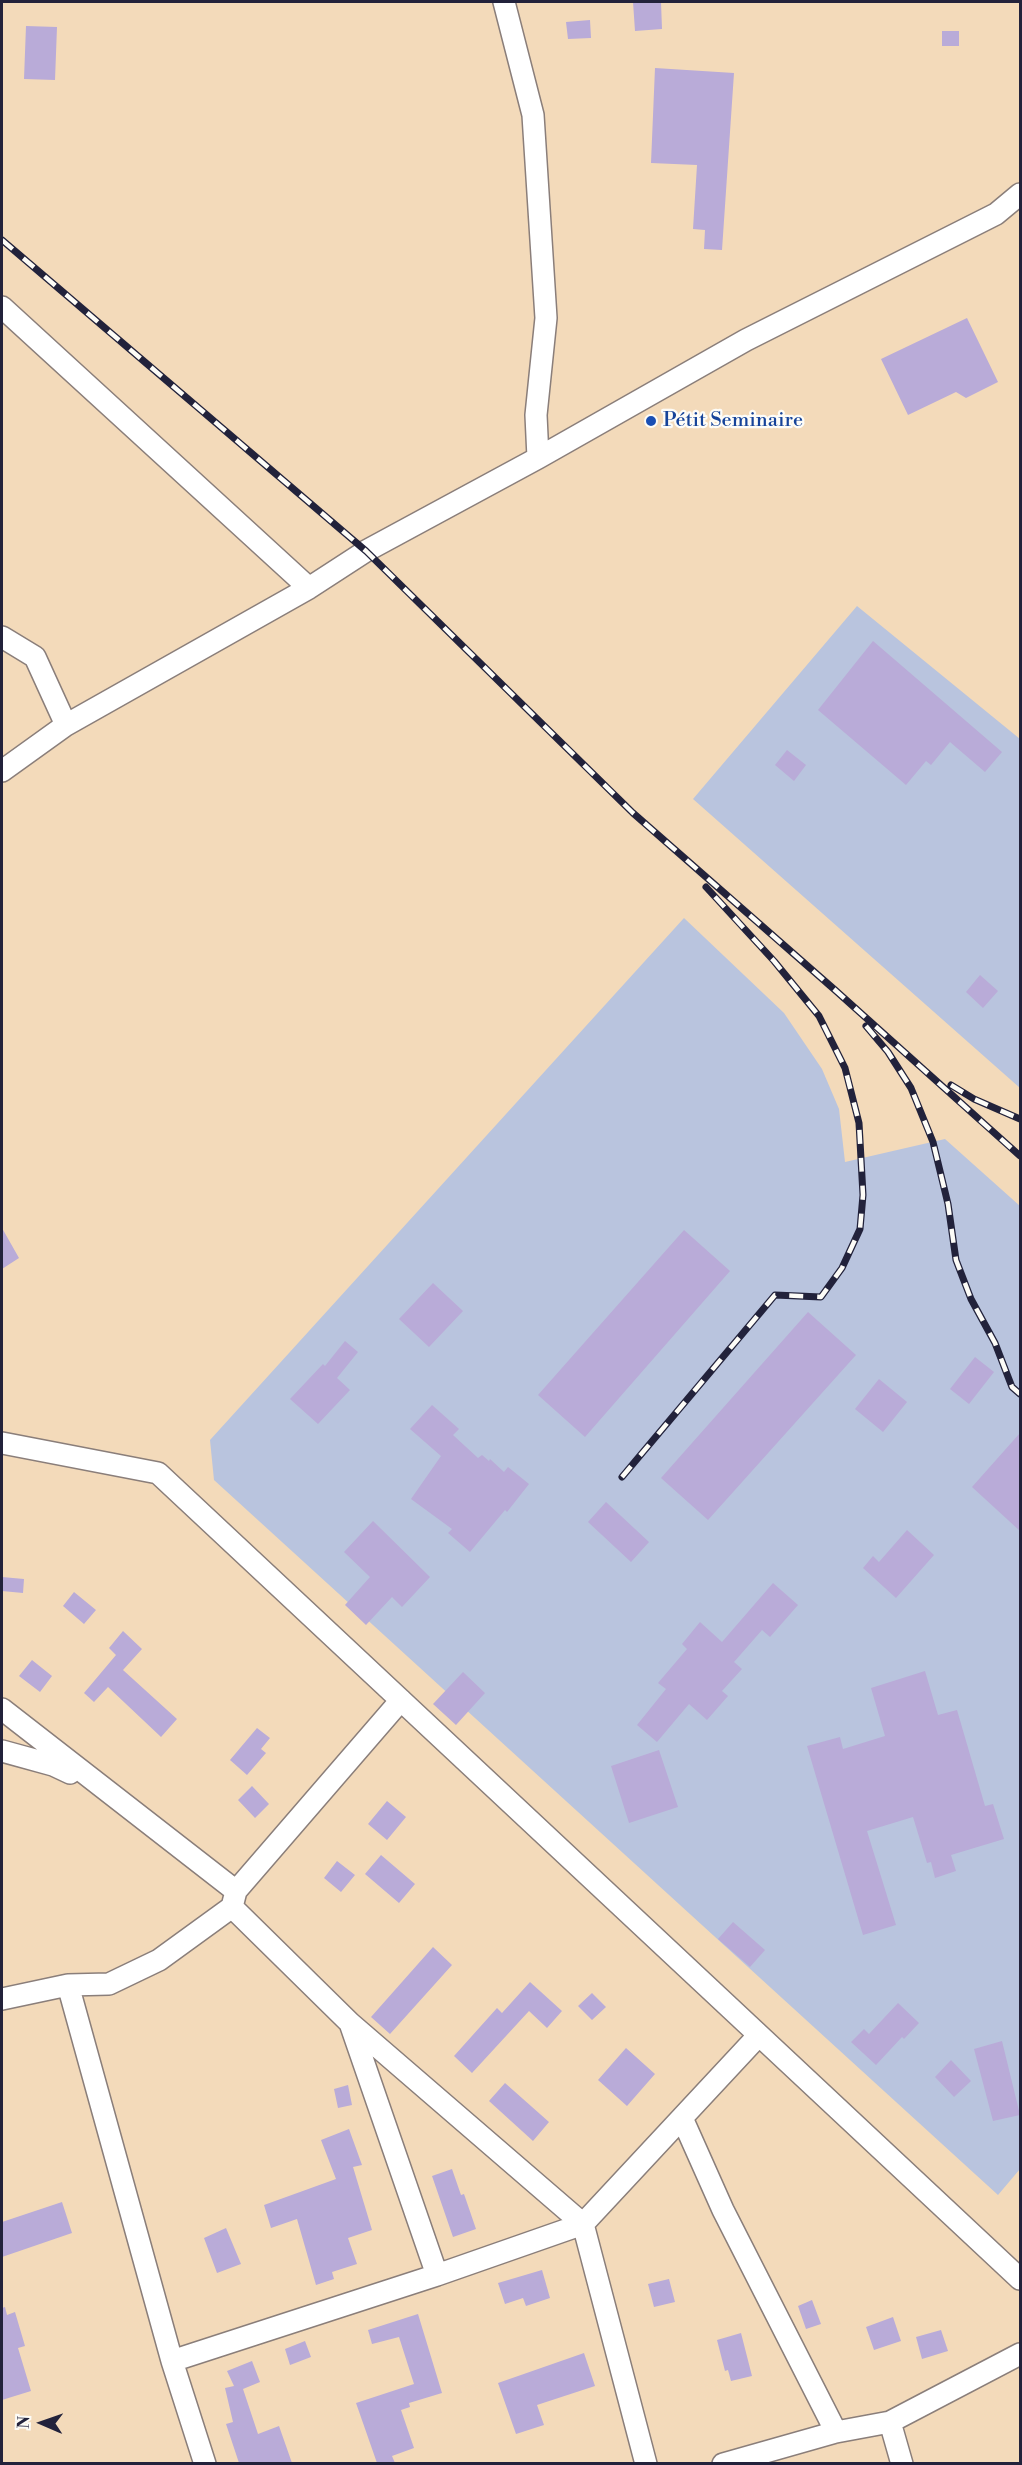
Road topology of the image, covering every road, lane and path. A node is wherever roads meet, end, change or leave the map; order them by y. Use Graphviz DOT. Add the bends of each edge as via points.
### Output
graph roads {
  1 [pos="504,2"];
  2 [pos="1020,194"];
  3 [pos="2,307"];
  4 [pos="538,458"];
  5 [pos="309,588"];
  6 [pos="2,637"];
  7 [pos="66,725"];
  8 [pos="2,771"];
  9 [pos="2,1443"];
  10 [pos="401,1700"];
  11 [pos="2,1709"];
  12 [pos="2,1751"];
  13 [pos="120,1802"];
  14 [pos="234,1899"];
  15 [pos="68,1985"];
  16 [pos="2,1998"];
  17 [pos="350,2024"];
  18 [pos="759,2035"];
  19 [pos="682,2118"];
  20 [pos="583,2224"];
  21 [pos="437,2275"];
  22 [pos="1020,2279"];
  23 [pos="1020,2354"];
  24 [pos="172,2361"];
  25 [pos="890,2422"];
  26 [pos="836,2432"];
  27 [pos="205,2463"];
  28 [pos="646,2463"];
  29 [pos="723,2463"];
  30 [pos="903,2463"];
  1 -- 4 [label="street" via="532,115 546,318 536,415"];
  2 -- 4 [label="street" via="996,214 746,340"];
  3 -- 5 [label="street"];
  4 -- 5 [label="street" via="366,551"];
  5 -- 7 [label="street"];
  6 -- 7 [label="street" via="35,657"];
  7 -- 8 [label="street"];
  9 -- 10 [label="street" via="158,1473"];
  10 -- 14 [label="street"];
  10 -- 18 [label="street"];
  11 -- 13 [label="street"];
  12 -- 13 [label="street" via="53,1765"];
  13 -- 14 [label="street"];
  14 -- 15 [label="street" via="159,1960 109,1984"];
  14 -- 17 [label="street"];
  15 -- 16 [label="street"];
  15 -- 24 [label="street"];
  17 -- 20 [label="street"];
  17 -- 21 [label="street"];
  18 -- 19 [label="street"];
  18 -- 22 [label="street"];
  19 -- 20 [label="street"];
  19 -- 26 [label="street" via="723,2210"];
  20 -- 21 [label="street"];
  20 -- 28 [label="street"];
  21 -- 24 [label="street"];
  23 -- 25 [label="street"];
  24 -- 27 [label="street"];
  25 -- 26 [label="street"];
  25 -- 30 [label="street"];
  26 -- 29 [label="street"];
}
